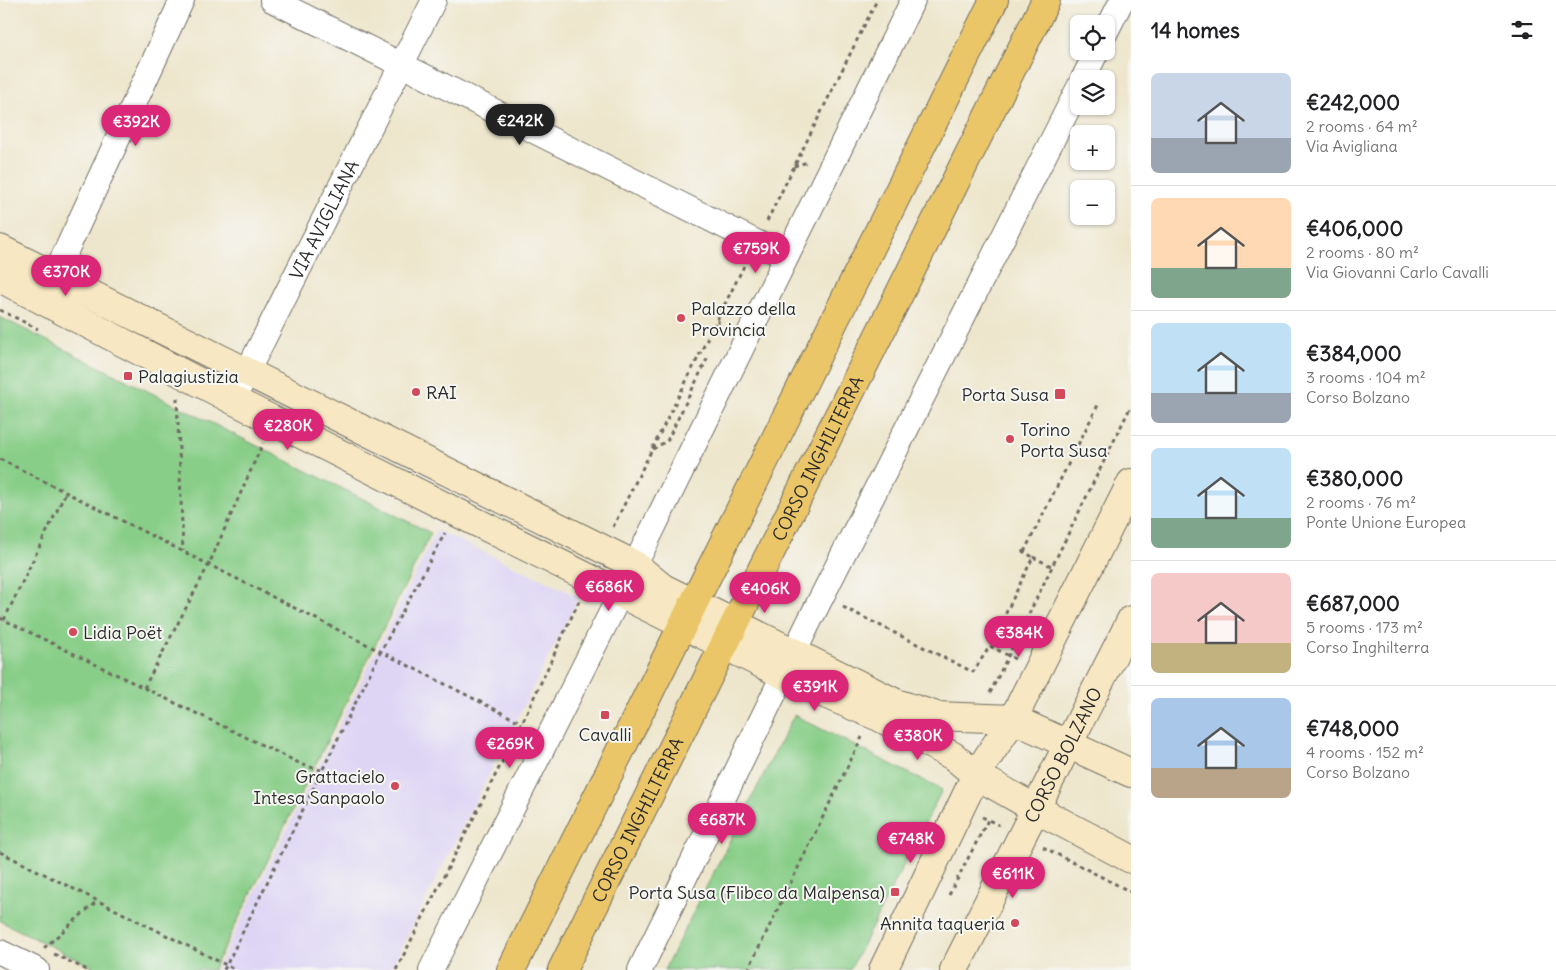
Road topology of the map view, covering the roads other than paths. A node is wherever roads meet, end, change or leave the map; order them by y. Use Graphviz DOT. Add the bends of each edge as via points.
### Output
graph roads {
  1 [pos="182,0"];
  2 [pos="272,0"];
  3 [pos="434,0"];
  4 [pos="913,0"];
  5 [pos="994,0"];
  6 [pos="1046,0"];
  7 [pos="1122,0"];
  8 [pos="1114,15"];
  9 [pos="401,65"];
  10 [pos="1070,106"];
  11 [pos="0,249"];
  12 [pos="786,257"];
  13 [pos="55,276"];
  14 [pos="0,278"];
  15 [pos="43,301"];
  16 [pos="246,372"];
  17 [pos="233,400"];
  18 [pos="1131,483"];
  19 [pos="635,565"];
  20 [pos="620,593"];
  21 [pos="688,614"];
  22 [pos="1131,620"];
  23 [pos="729,634"];
  24 [pos="800,669"];
  25 [pos="1013,719"];
  26 [pos="1070,743"];
  27 [pos="1131,773"];
  28 [pos="976,775"];
  29 [pos="1036,809"];
  30 [pos="1131,858"];
  31 [pos="0,952"];
  32 [pos="41,959"];
  33 [pos="431,970"];
  34 [pos="511,970"];
  35 [pos="562,970"];
  36 [pos="640,970"];
  37 [pos="883,970"];
  38 [pos="954,970"];
  1 -- 13 [label="street"];
  2 -- 9 [label="street"];
  3 -- 9 [label="street, VIA AVIGLIANA"];
  4 -- 12 [label="street"];
  5 -- 21 [label="main road"];
  6 -- 23 [label="main road, CORSO INGHILTERRA"];
  7 -- 8 [label="street"];
  9 -- 12 [label="street"];
  9 -- 16 [label="street, VIA AVIGLIANA"];
  10 -- 24 [label="street"];
  11 -- 13 [label="street"];
  12 -- 19 [label="street"];
  13 -- 15 [label="street"];
  13 -- 16 [label="street"];
  14 -- 15 [label="street"];
  15 -- 17 [label="street"];
  16 -- 17 [label="street, VIA AVIGLIANA"];
  16 -- 19 [label="street"];
  17 -- 20 [label="street"];
  18 -- 25 [label="street"];
  19 -- 20 [label="street"];
  19 -- 21 [label="street"];
  20 -- 21 [label="street"];
  20 -- 33 [label="street"];
  21 -- 23 [label="street"];
  21 -- 34 [label="main road"];
  22 -- 26 [label="street, CORSO BOLZANO"];
  23 -- 24 [label="street"];
  23 -- 35 [label="main road, CORSO INGHILTERRA"];
  24 -- 25 [label="street" via="922,713 970,719"];
  24 -- 28 [label="street" via="953,756"];
  24 -- 36 [label="street"];
  25 -- 26 [label="street"];
  25 -- 28 [label="street"];
  26 -- 27 [label="street"];
  26 -- 29 [label="street, CORSO BOLZANO"];
  28 -- 29 [label="street"];
  28 -- 37 [label="street"];
  29 -- 30 [label="street"];
  29 -- 38 [label="street, CORSO BOLZANO"];
  31 -- 32 [label="street"];
}
